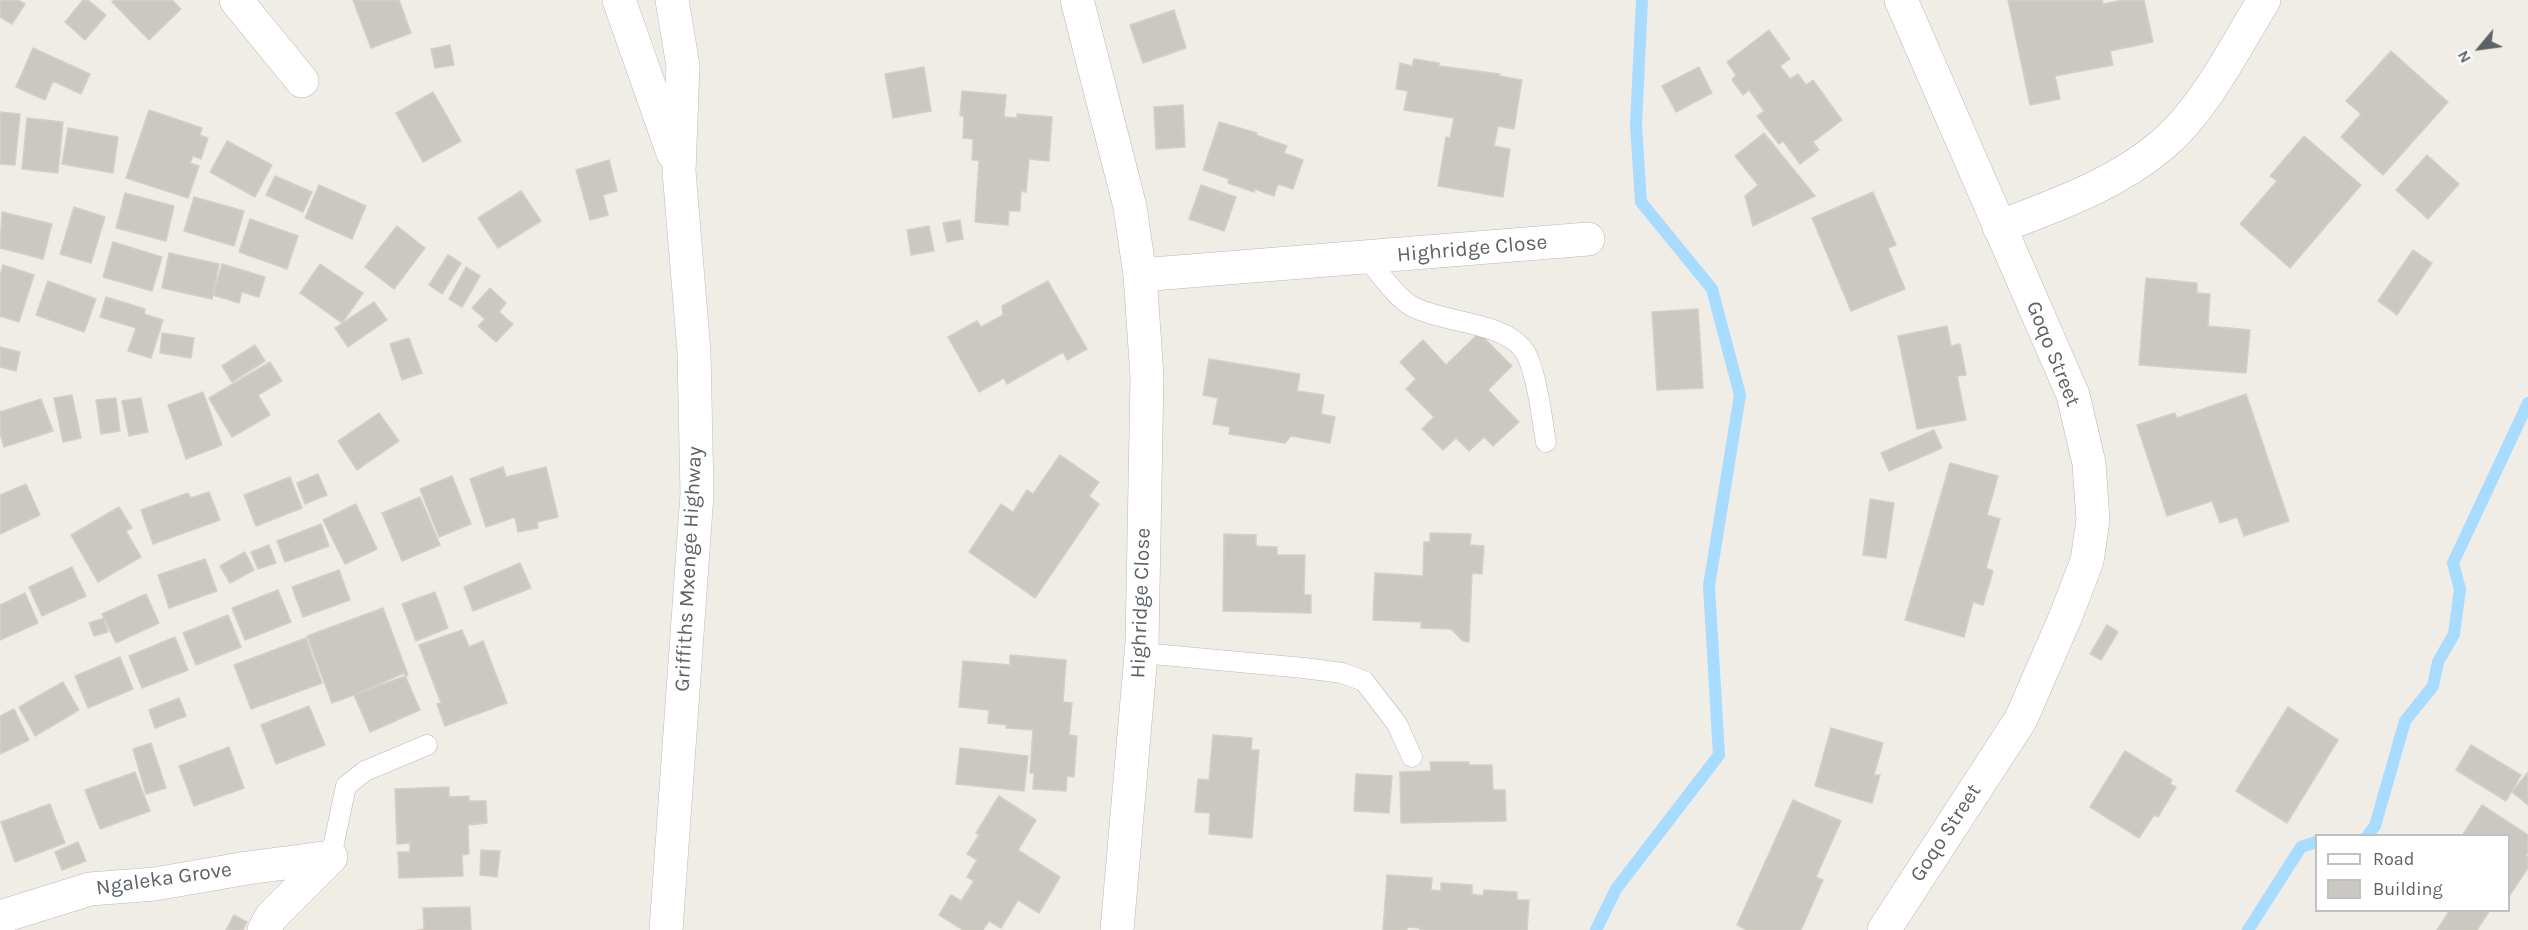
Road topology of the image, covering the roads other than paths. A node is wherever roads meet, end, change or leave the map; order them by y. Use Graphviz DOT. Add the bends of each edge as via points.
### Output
graph roads {
  1 [pos="236,0"];
  2 [pos="619,0"];
  3 [pos="672,0"];
  4 [pos="1077,0"];
  5 [pos="1901,0"];
  6 [pos="2264,0"];
  7 [pos="302,81"];
  8 [pos="679,171"];
  9 [pos="1999,227"];
  10 [pos="1588,239"];
  11 [pos="1366,257"];
  12 [pos="1140,275"];
  13 [pos="1546,442"];
  14 [pos="1142,652"];
  15 [pos="427,745"];
  16 [pos="1412,757"];
  17 [pos="331,858"];
  18 [pos="0,917"];
  19 [pos="264,930"];
  20 [pos="666,930"];
  21 [pos="1117,930"];
  22 [pos="1884,930"];
  1 -- 7 [label="street"];
  2 -- 8 [label="street, Griffiths Mxenge Highway"];
  3 -- 8 [label="street, Griffiths Mxenge Highway" via="683,66"];
  4 -- 12 [label="street, Highridge Close" via="1131,207"];
  5 -- 9 [label="street, Goqo Street"];
  6 -- 9 [label="street" via="2196,108 2163,145 2086,194"];
  8 -- 20 [label="street, Griffiths Mxenge Highway" via="694,352 697,494"];
  9 -- 22 [label="street, Goqo Street" via="2073,395 2089,463 2093,520 2090,541 2065,618 2021,719"];
  10 -- 11 [label="street, Highridge Close"];
  11 -- 12 [label="street, Highridge Close"];
  11 -- 13 [label="lane" via="1410,306 1505,335 1523,349 1532,369"];
  12 -- 14 [label="street, Highridge Close" via="1147,377"];
  14 -- 16 [label="lane" via="1304,668 1342,673 1364,681 1397,724"];
  14 -- 21 [label="street, Highridge Close"];
  15 -- 17 [label="lane" via="365,771 346,786"];
  17 -- 18 [label="street, Ngaleka Grove" via="155,884 90,889"];
  17 -- 19 [label="street" via="271,917"];
}
